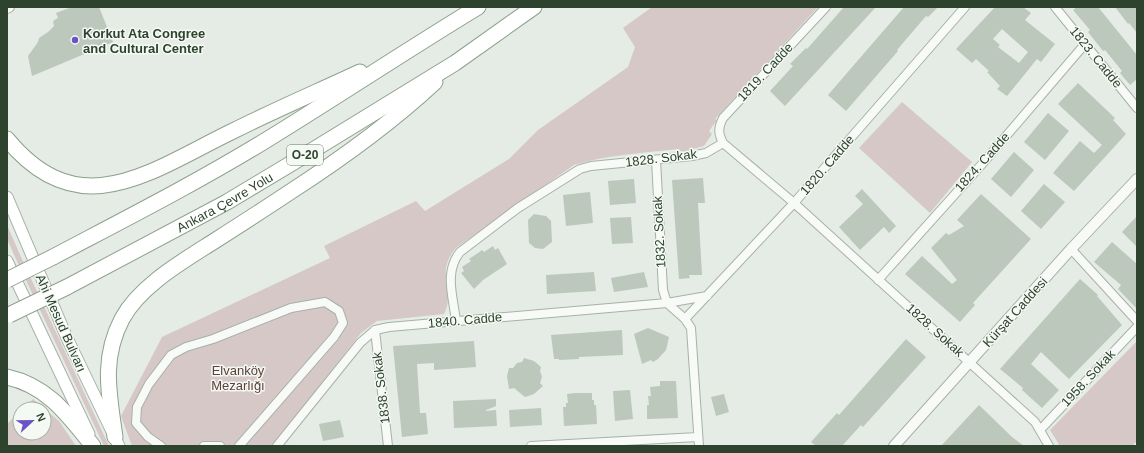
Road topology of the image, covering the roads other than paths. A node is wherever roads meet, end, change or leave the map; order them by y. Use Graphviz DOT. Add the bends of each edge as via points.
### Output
graph roads {
  1 [pos="478,7"];
  2 [pos="534,7"];
  3 [pos="826,7"];
  4 [pos="965,7"];
  5 [pos="1055,7"];
  6 [pos="1085,44"];
  7 [pos="400,53"];
  8 [pos="455,63"];
  9 [pos="1137,108"];
  10 [pos="7,139"];
  11 [pos="723,143"];
  12 [pos="656,160"];
  13 [pos="1137,179"];
  14 [pos="7,198"];
  15 [pos="794,203"];
  16 [pos="1071,249"];
  17 [pos="7,261"];
  18 [pos="7,280"];
  19 [pos="878,280"];
  20 [pos="707,296"];
  21 [pos="667,303"];
  22 [pos="8,316"];
  23 [pos="685,319"];
  24 [pos="456,320"];
  25 [pos="1137,321"];
  26 [pos="1137,327"];
  27 [pos="375,330"];
  28 [pos="971,362"];
  29 [pos="7,377"];
  30 [pos="1040,430"];
  31 [pos="698,437"];
  32 [pos="117,442"];
  33 [pos="94,446"];
  34 [pos="161,446"];
  35 [pos="204,446"];
  36 [pos="220,446"];
  37 [pos="239,446"];
  38 [pos="277,446"];
  39 [pos="388,446"];
  40 [pos="530,446"];
  41 [pos="543,446"];
  42 [pos="699,446"];
  43 [pos="894,446"];
  44 [pos="1049,446"];
  1 -- 7 [label="highway, O-20"];
  2 -- 8 [label="highway, Ankara Çevre Yolu / O-20"];
  3 -- 11 [label="street, 1819. Cadde" via="723,118 718,134"];
  4 -- 15 [label="street, 1820. Cadde"];
  5 -- 6 [label="street, 1823. Cadde"];
  6 -- 9 [label="street, 1823. Cadde"];
  6 -- 19 [label="street, 1824. Cadde"];
  7 -- 10 [label="highway" via="126,182 97,186 70,184 34,166 19,154"];
  7 -- 18 [label="highway, O-20, bridge" via="267,140 180,190"];
  8 -- 22 [label="highway, Ankara Çevre Yolu / O-20, bridge" via="227,202"];
  8 -- 32 [label="highway" via="409,107 354,149 181,263 145,291 131,306 118,329 108,361 107,380"];
  11 -- 12 [label="street, 1828. Sokak" via="706,153"];
  11 -- 15 [label="street, 1828. Sokak"];
  12 -- 21 [label="street, 1832. Sokak" via="662,280"];
  12 -- 24 [label="street, 1828. Sokak" via="580,169 518,208 460,252 450,269"];
  13 -- 16 [label="street, Kürşat Caddesi"];
  14 -- 32 [label="main road, Ahi Mesud Bulvarı" via="67,338"];
  15 -- 19 [label="street, 1828. Sokak"];
  15 -- 20 [label="street, 1820. Cadde"];
  16 -- 25 [label="street"];
  16 -- 28 [label="street, Kürşat Caddesi"];
  17 -- 33 [label="main road, Ahi Mesud Bulvarı"];
  19 -- 28 [label="street, 1828. Sokak"];
  20 -- 21 [label="street, 1840. Cadde"];
  20 -- 23 [label="street, 1820. Cadde"];
  21 -- 23 [label="street"];
  21 -- 24 [label="street, 1840. Cadde"];
  23 -- 31 [label="street" via="691,328"];
  24 -- 27 [label="street, 1840. Cadde"];
  26 -- 30 [label="street, 1958. Sokak"];
  27 -- 38 [label="street" via="360,343"];
  27 -- 39 [label="street, 1838. Sokak"];
  28 -- 30 [label="street, 1828. Sokak" via="1035,422"];
  28 -- 43 [label="street, Kürşat Caddesi"];
  29 -- 33 [label="highway" via="29,384 50,397"];
  30 -- 44 [label="street, 1828. Sokak"];
  31 -- 41 [label="street"];
  31 -- 42 [label="street"];
  34 -- 37 [label="street" via="148,437 136,423 137,407 149,384 171,355 291,308 325,302 339,311 343,323 334,336"];
  35 -- 36 [label="street"];
  40 -- 41 [label="street"];
}
